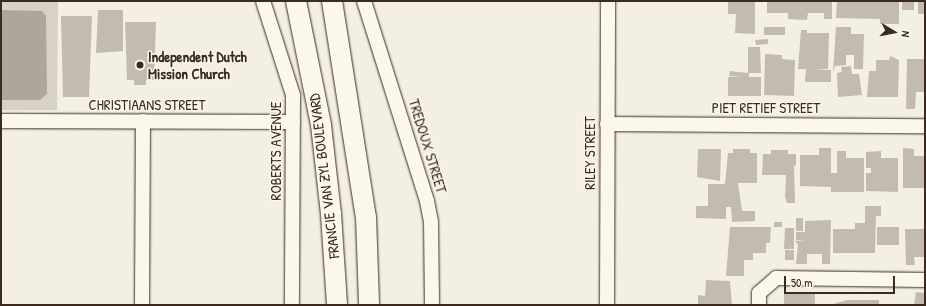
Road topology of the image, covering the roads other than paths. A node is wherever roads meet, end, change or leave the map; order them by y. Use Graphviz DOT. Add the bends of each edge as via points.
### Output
graph roads {
  1 [pos="263,1"];
  2 [pos="296,1"];
  3 [pos="332,1"];
  4 [pos="364,1"];
  5 [pos="608,1"];
  6 [pos="1,121"];
  7 [pos="143,122"];
  8 [pos="293,122"];
  9 [pos="607,124"];
  10 [pos="925,126"];
  11 [pos="925,280"];
  12 [pos="142,305"];
  13 [pos="292,305"];
  14 [pos="337,305"];
  15 [pos="369,305"];
  16 [pos="432,305"];
  17 [pos="607,305"];
  18 [pos="759,305"];
  1 -- 8 [label="street, ROBERTS AVENUE" via="293,95"];
  2 -- 14 [label="main road, FRANCIE VAN ZYL BOULEVARD" via="321,125 331,214"];
  3 -- 15 [label="main road" via="366,216"];
  4 -- 16 [label="street, TREDOUX STREET" via="428,200 431,222"];
  5 -- 9 [label="street, RILEY STREET"];
  6 -- 7 [label="street, CHRISTIAANS STREET"];
  7 -- 8 [label="street, CHRISTIAANS STREET"];
  7 -- 12 [label="street"];
  8 -- 13 [label="street, ROBERTS AVENUE"];
  9 -- 10 [label="street, PIET RETIEF STREET"];
  9 -- 17 [label="street, RILEY STREET"];
  11 -- 18 [label="street" via="776,278 759,293"];
}
